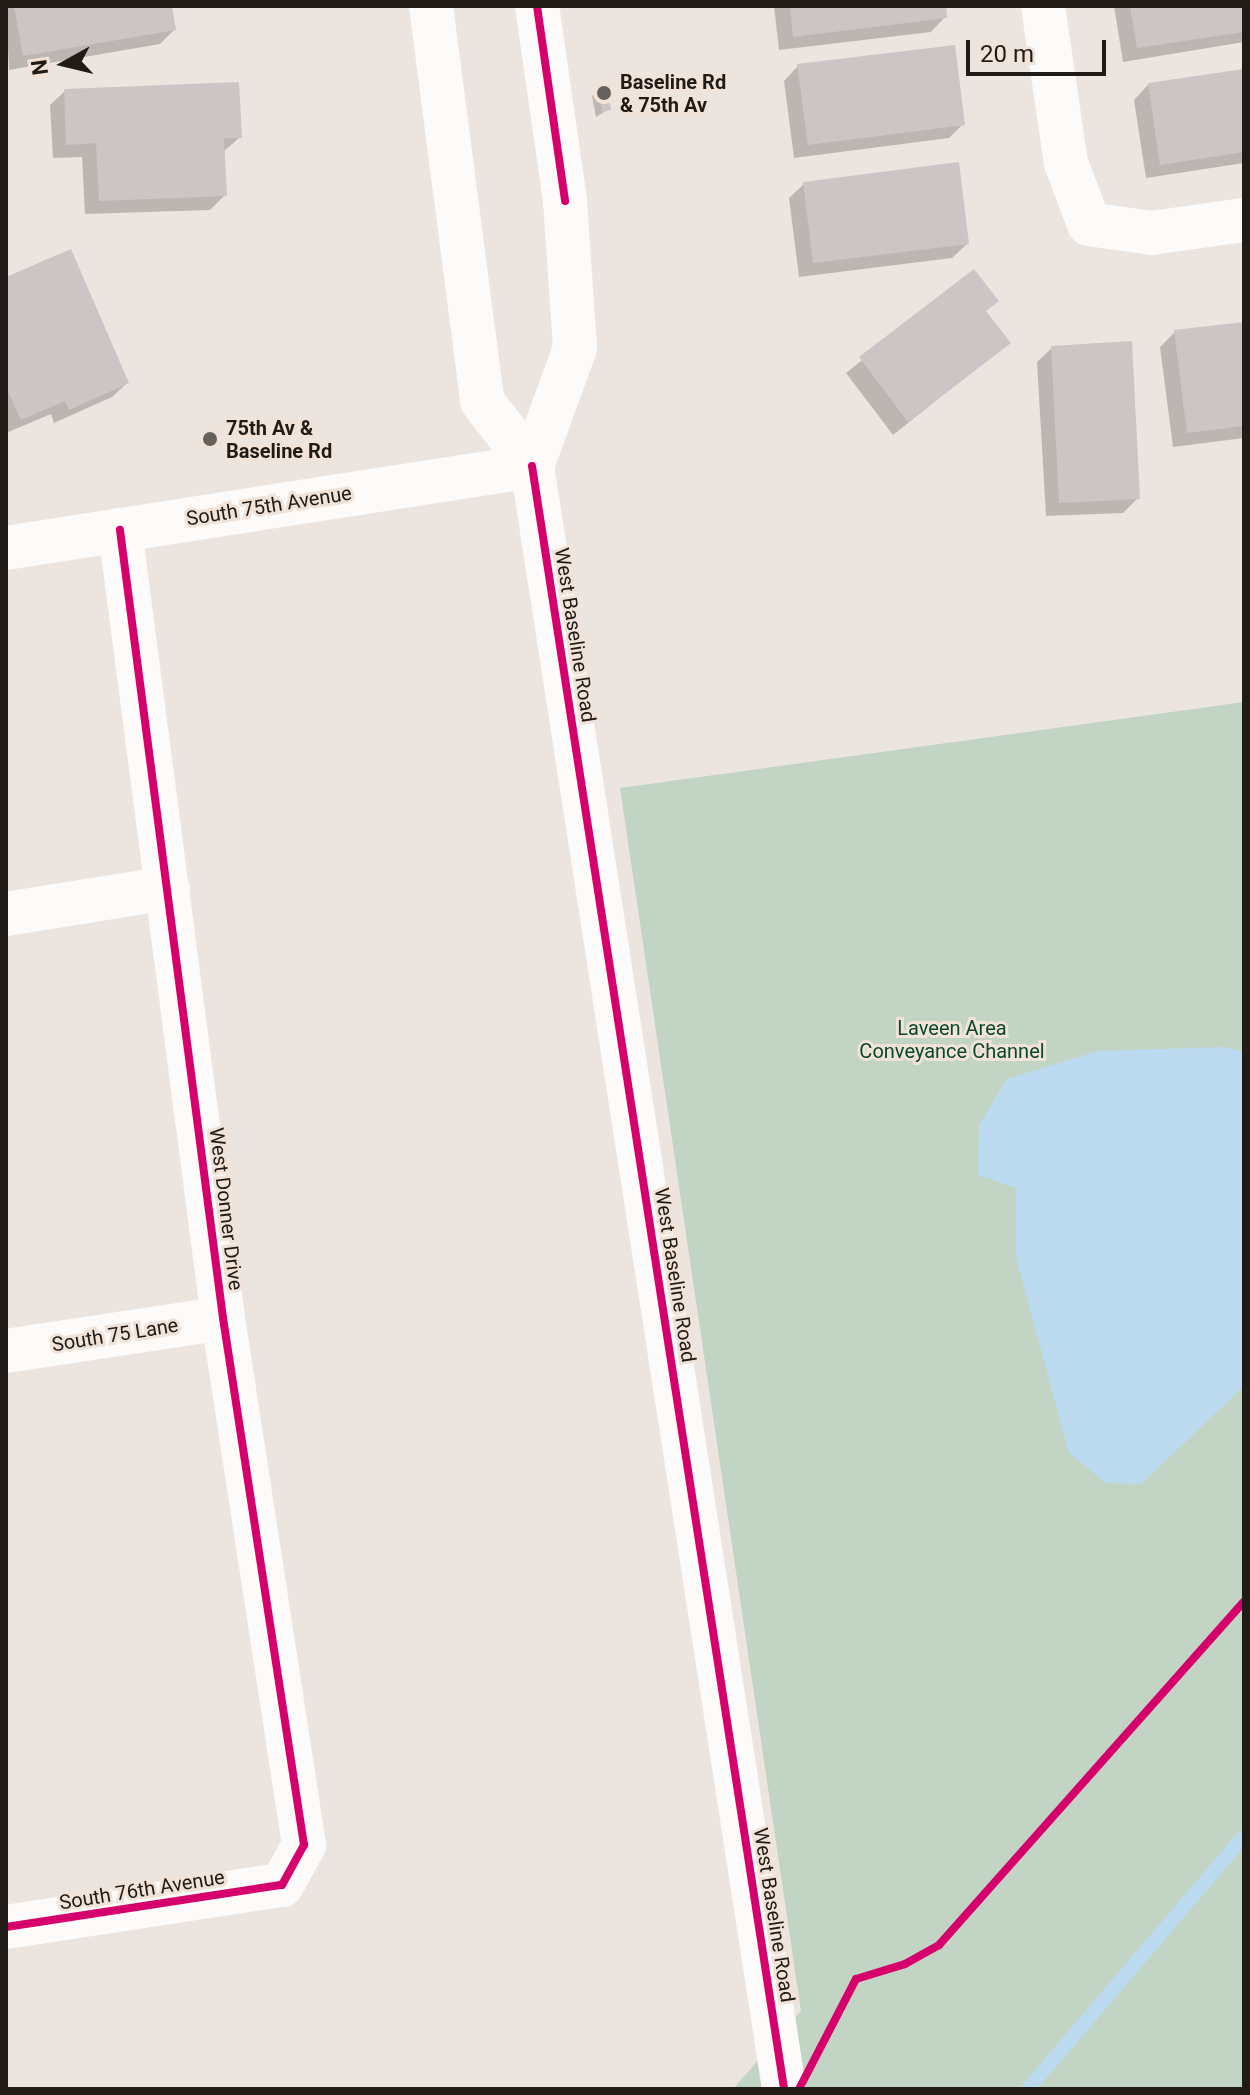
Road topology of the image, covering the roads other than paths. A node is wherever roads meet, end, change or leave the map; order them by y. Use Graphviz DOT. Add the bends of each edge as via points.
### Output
graph roads {
  1 [pos="431,6"];
  2 [pos="537,6"];
  3 [pos="1043,6"];
  4 [pos="1244,220"];
  5 [pos="532,466"];
  6 [pos="120,530"];
  7 [pos="6,548"];
  8 [pos="168,888"];
  9 [pos="6,914"];
  10 [pos="223,1318"];
  11 [pos="6,1351"];
  12 [pos="282,1885"];
  13 [pos="6,1927"];
  14 [pos="784,2089"];
  1 -- 5 [label="main road, West Baseline Road" via="482,401"];
  2 -- 5 [label="main road, West Baseline Road" via="565,201 575,348"];
  3 -- 4 [label="main road" via="1066,163 1089,224 1151,233"];
  5 -- 6 [label="main road, South 75th Avenue"];
  5 -- 14 [label="main road, West Baseline Road"];
  6 -- 7 [label="main road, South 75th Avenue"];
  6 -- 8 [label="main road, West Donner Drive"];
  8 -- 9 [label="main road"];
  8 -- 10 [label="main road, West Donner Drive"];
  10 -- 11 [label="main road, South 75 Lane"];
  10 -- 12 [label="main road, West Donner Drive" via="304,1845"];
  12 -- 13 [label="main road, South 76th Avenue"];
}
